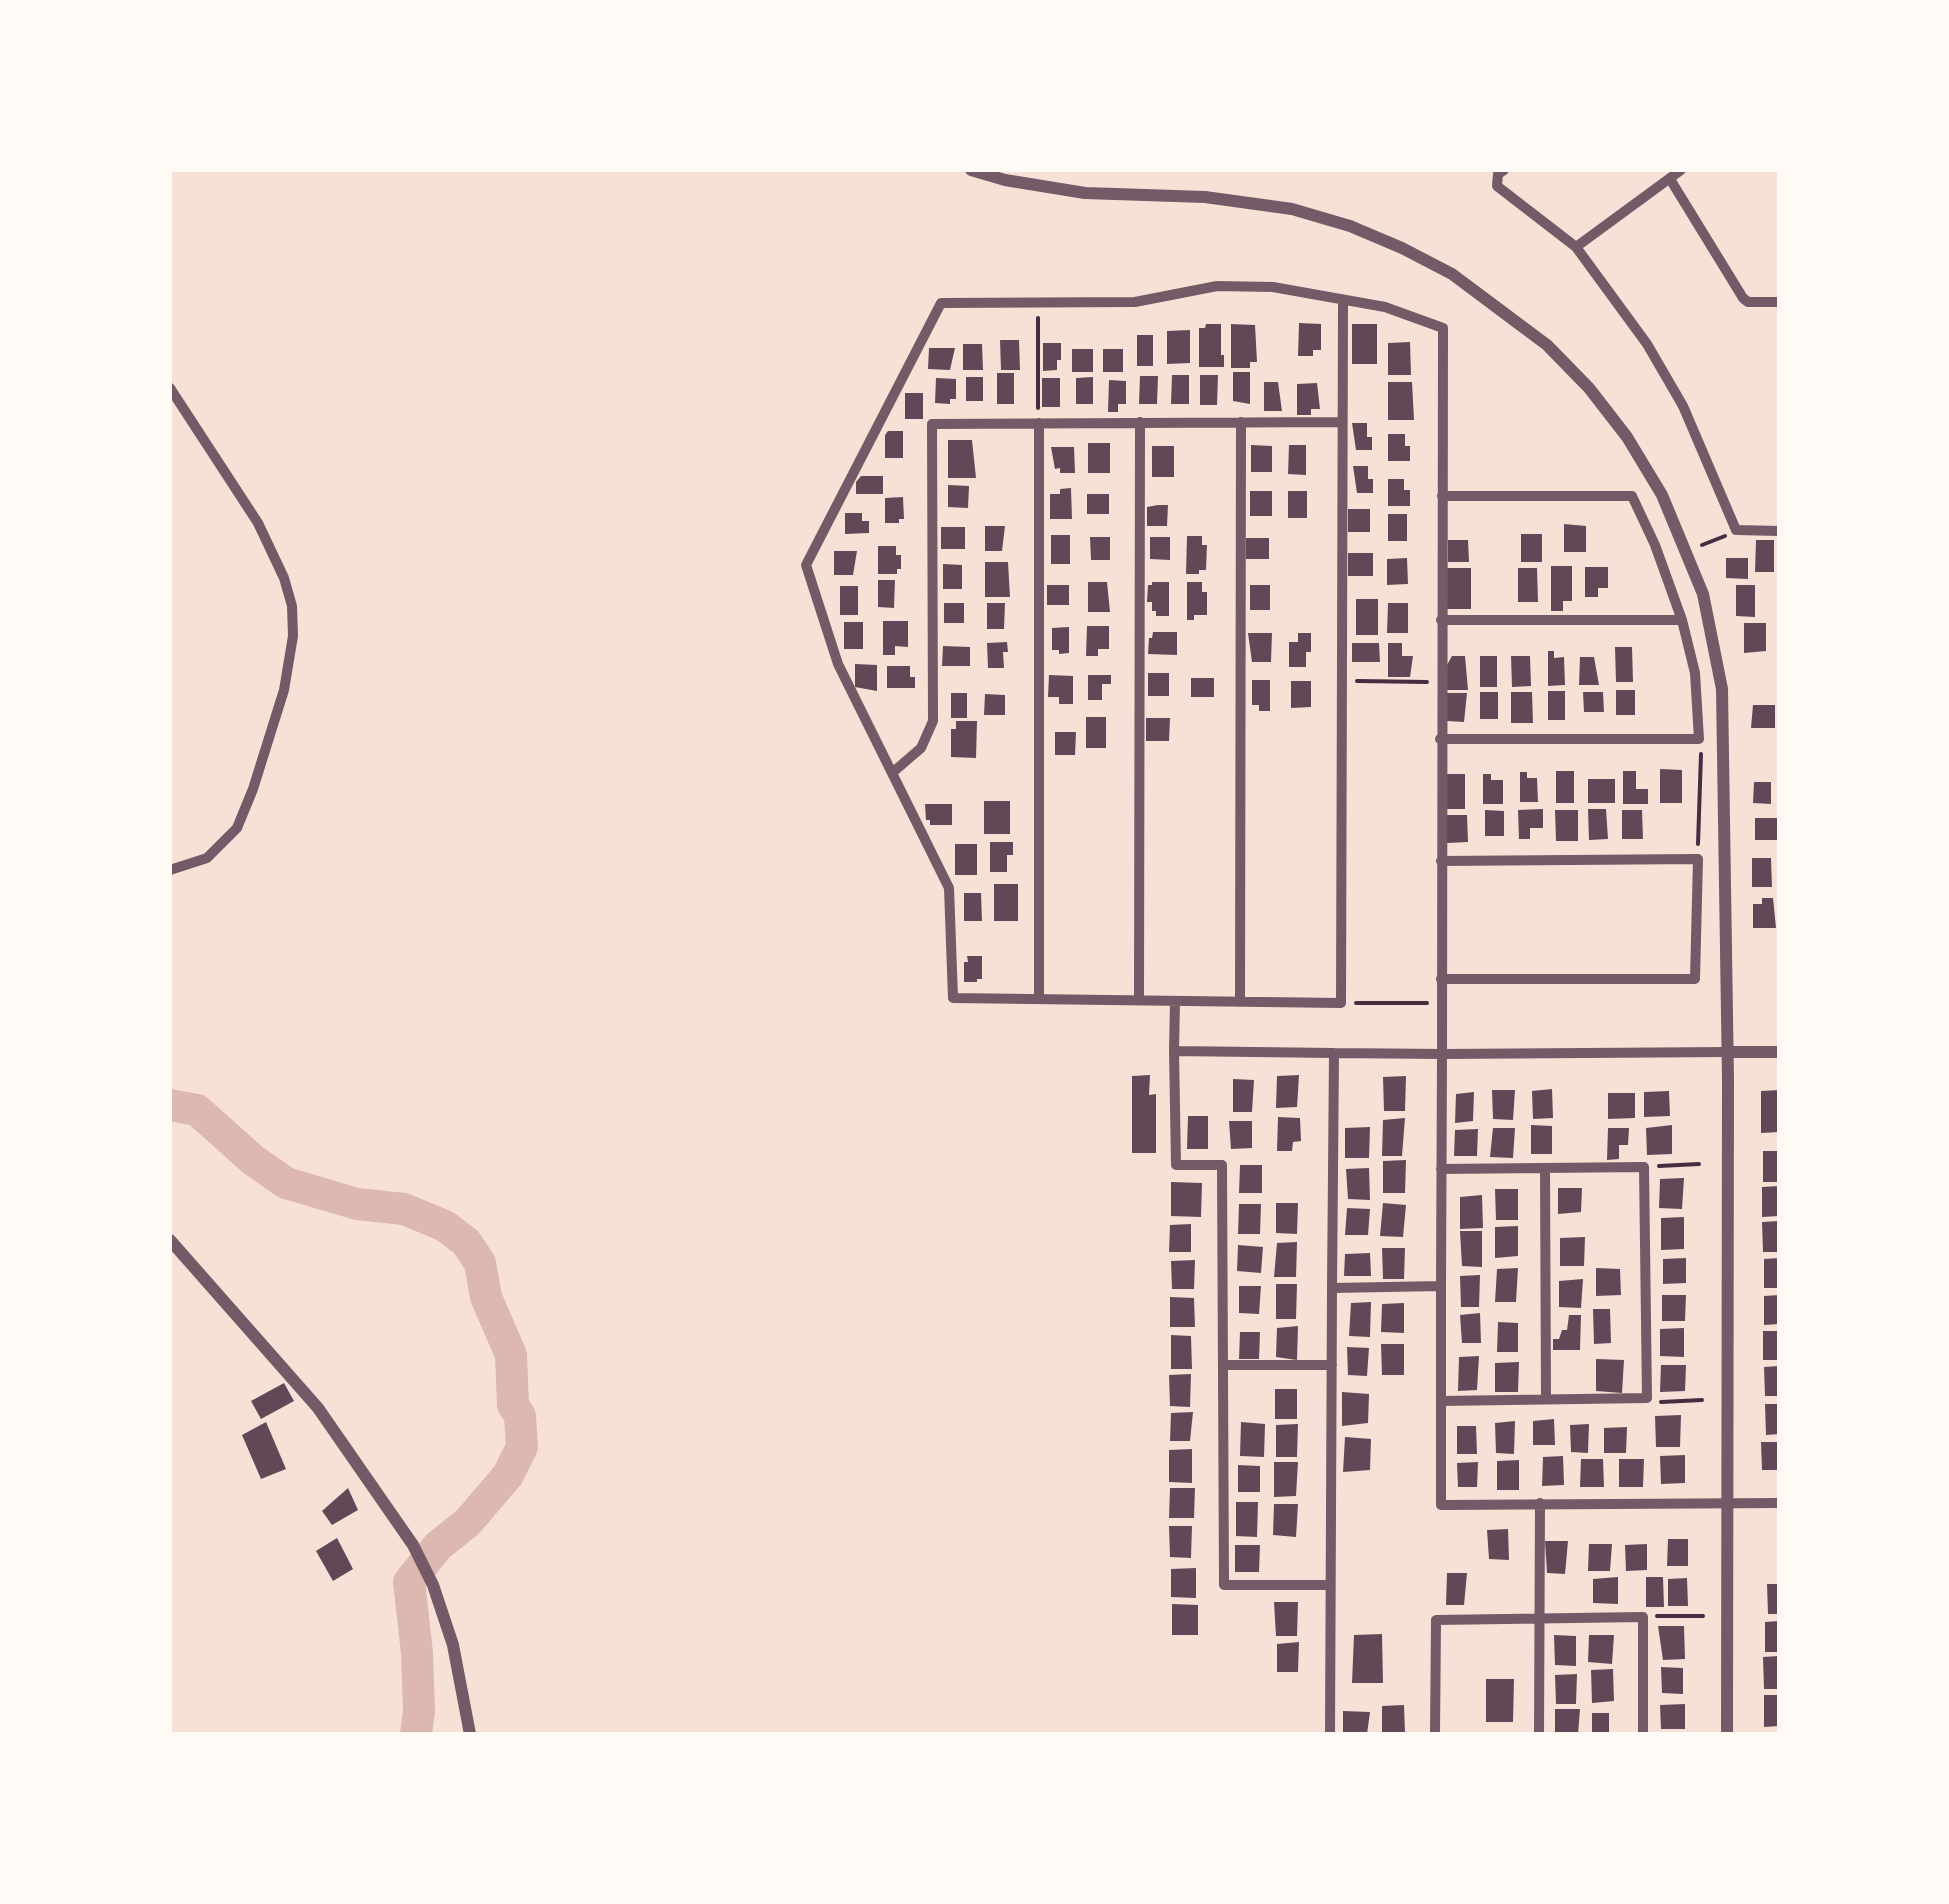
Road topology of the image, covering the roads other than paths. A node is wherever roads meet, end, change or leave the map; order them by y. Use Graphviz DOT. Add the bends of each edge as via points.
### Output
graph roads {
  1 [pos="972,170"];
  2 [pos="1504,170"];
  3 [pos="1682,170"];
  4 [pos="1670,179"];
  5 [pos="1576,247"];
  6 [pos="1342,300"];
  7 [pos="1779,302"];
  8 [pos="170,388"];
  9 [pos="1140,422"];
  10 [pos="1241,422"];
  11 [pos="1342,422"];
  12 [pos="1038,423"];
  13 [pos="1442,496"];
  14 [pos="1779,531"];
  15 [pos="1441,620"];
  16 [pos="1682,620"];
  17 [pos="1440,739"];
  18 [pos="892,772"];
  19 [pos="1441,861"];
  20 [pos="170,870"];
  21 [pos="1441,979"];
  22 [pos="1039,999"];
  23 [pos="1138,1000"];
  24 [pos="1175,1001"];
  25 [pos="1240,1002"];
  26 [pos="1174,1051"];
  27 [pos="1727,1052"];
  28 [pos="1779,1052"];
  29 [pos="1334,1053"];
  30 [pos="1442,1054"];
  31 [pos="1545,1168"];
  32 [pos="1441,1169"];
  33 [pos="170,1240"];
  34 [pos="1441,1286"];
  35 [pos="1332,1288"];
  36 [pos="1223,1366"];
  37 [pos="1332,1366"];
  38 [pos="1546,1399"];
  39 [pos="1441,1401"];
  40 [pos="1779,1502"];
  41 [pos="1540,1503"];
  42 [pos="1729,1504"];
  43 [pos="1330,1585"];
  44 [pos="1540,1619"];
  45 [pos="470,1734"];
  46 [pos="1330,1734"];
  47 [pos="1435,1734"];
  48 [pos="1539,1734"];
  49 [pos="1643,1734"];
  50 [pos="1726,1734"];
  1 -- 27 [label="street" via="1084,194 1244,201 1350,226 1452,274 1548,344 1589,388 1662,495 1703,594 1715,643 1726,751"];
  2 -- 5 [label="street" via="1498,186"];
  3 -- 4 [label="street"];
  4 -- 5 [label="street"];
  4 -- 7 [label="street" via="1742,298"];
  5 -- 14 [label="street" via="1660,364 1736,530"];
  6 -- 11 [label="street"];
  6 -- 13 [label="street" via="1386,307 1442,328"];
  6 -- 18 [label="street" via="1273,287 1217,286 1134,302 941,303 806,565 838,664"];
  8 -- 20 [label="street" via="258,523 284,578 293,636 284,690 237,828 206,858"];
  9 -- 10 [label="street"];
  9 -- 12 [label="street"];
  9 -- 23 [label="street"];
  10 -- 11 [label="street"];
  10 -- 25 [label="street"];
  11 -- 25 [label="street" via="1341,1003"];
  12 -- 18 [label="street" via="932,424 933,721 921,748"];
  12 -- 22 [label="street"];
  13 -- 15 [label="street"];
  13 -- 16 [label="street" via="1632,496"];
  15 -- 16 [label="street"];
  15 -- 17 [label="street"];
  16 -- 17 [label="street" via="1695,673 1699,739"];
  17 -- 19 [label="street"];
  18 -- 22 [label="street" via="950,888 953,998"];
  19 -- 21 [label="street"];
  19 -- 21 [label="street" via="1698,859 1695,979"];
  21 -- 30 [label="street"];
  22 -- 23 [label="street"];
  23 -- 24 [label="street"];
  24 -- 25 [label="street"];
  24 -- 26 [label="street"];
  26 -- 29 [label="street"];
  26 -- 36 [label="street" via="1176,1166 1222,1165"];
  27 -- 28 [label="street"];
  27 -- 30 [label="street"];
  27 -- 42 [label="street"];
  29 -- 30 [label="street"];
  29 -- 35 [label="street"];
  30 -- 32 [label="street"];
  31 -- 32 [label="street"];
  31 -- 38 [label="street"];
  31 -- 38 [label="street" via="1644,1167 1647,1398"];
  32 -- 34 [label="street"];
  33 -- 45 [label="street" via="318,1408 413,1545 453,1645"];
  34 -- 35 [label="street"];
  34 -- 39 [label="street"];
  35 -- 37 [label="street"];
  36 -- 37 [label="street"];
  36 -- 43 [label="street" via="1224,1586"];
  37 -- 43 [label="street"];
  38 -- 39 [label="street"];
  39 -- 41 [label="street" via="1441,1505"];
  40 -- 42 [label="street"];
  41 -- 42 [label="street"];
  41 -- 44 [label="street"];
  42 -- 50 [label="street"];
  43 -- 46 [label="street"];
  44 -- 47 [label="street" via="1436,1620"];
  44 -- 48 [label="street"];
  44 -- 49 [label="street" via="1642,1617"];
}
